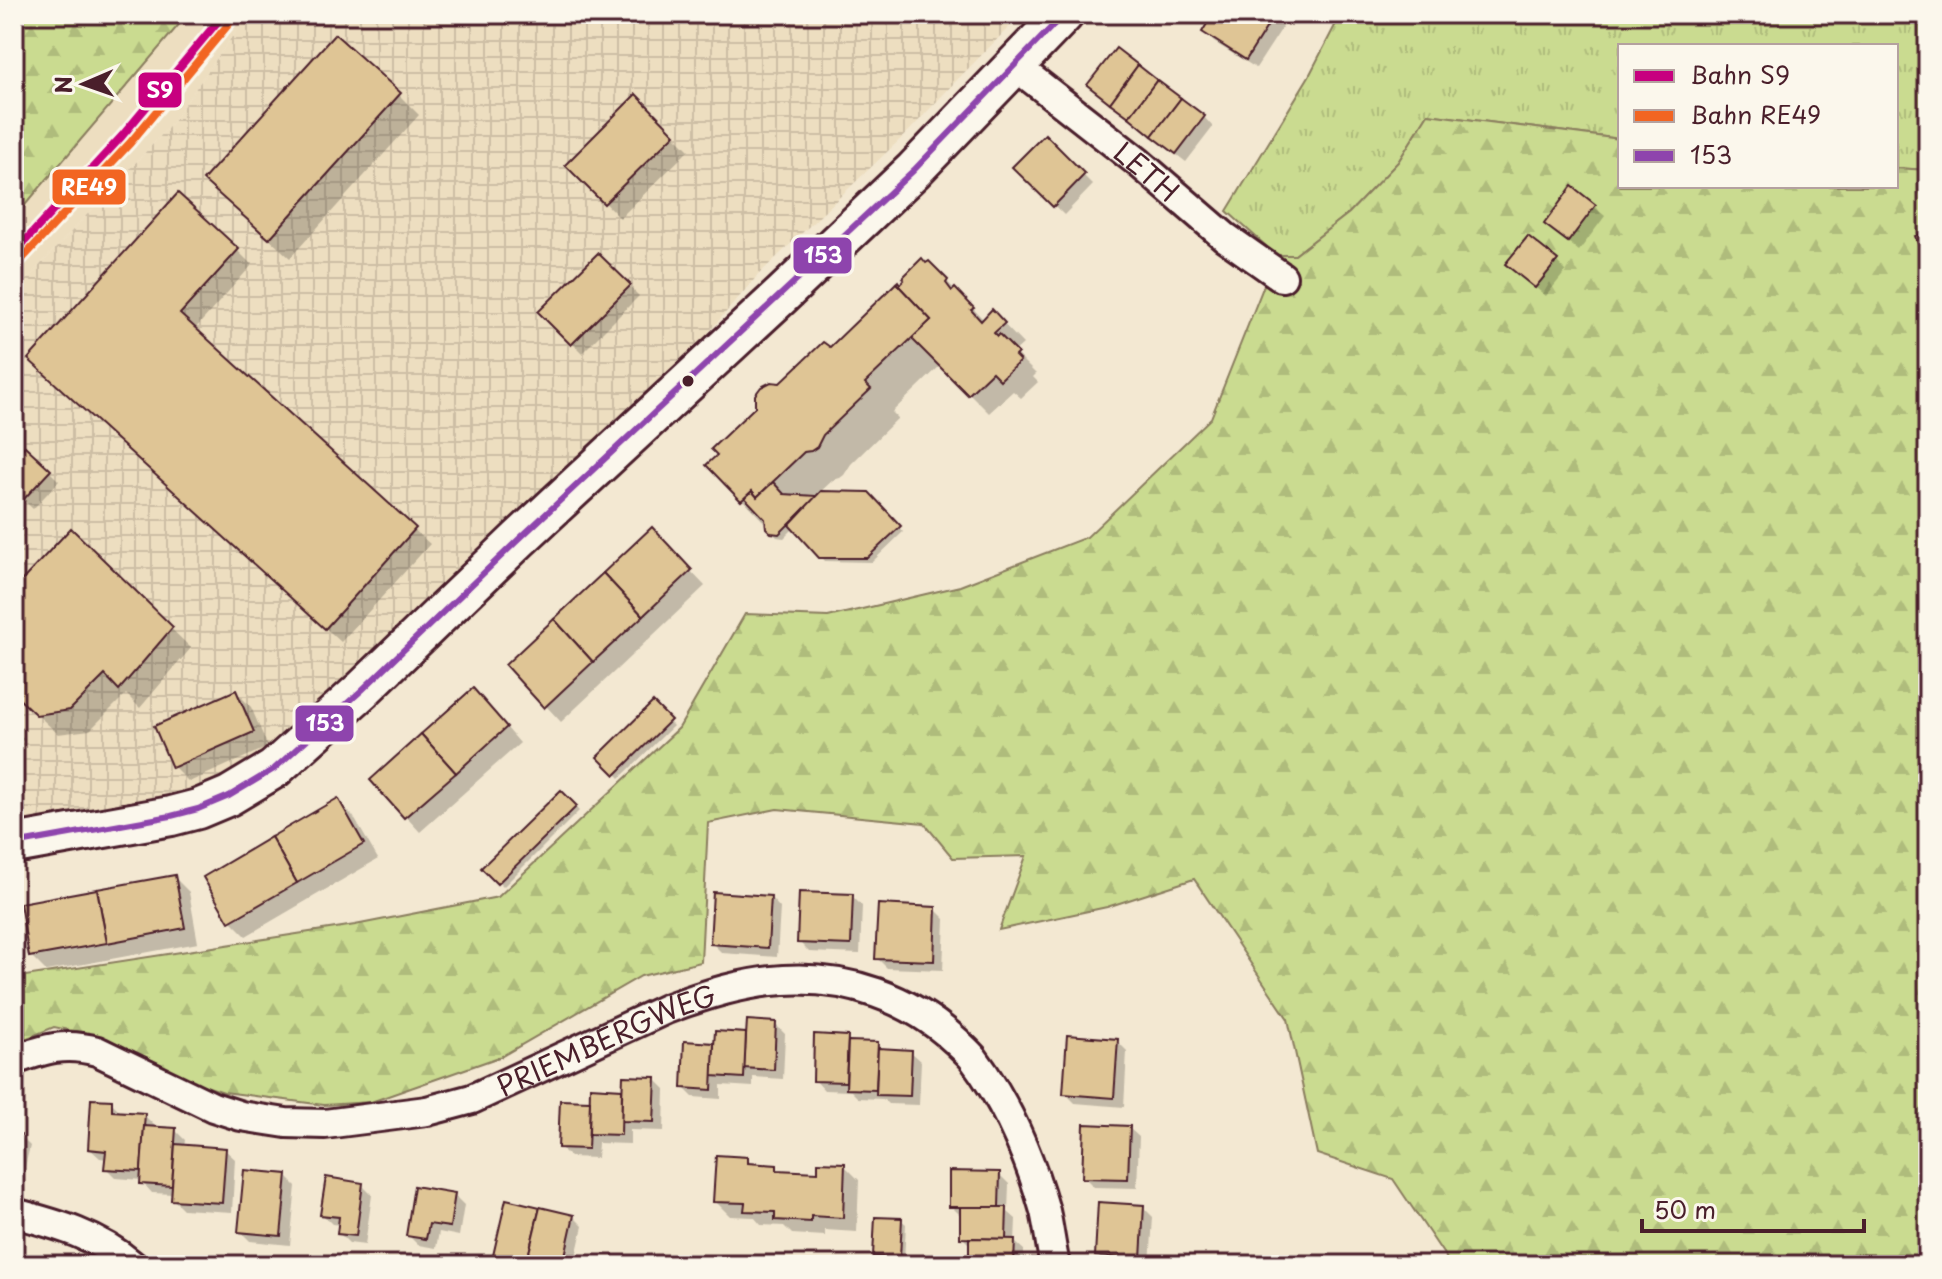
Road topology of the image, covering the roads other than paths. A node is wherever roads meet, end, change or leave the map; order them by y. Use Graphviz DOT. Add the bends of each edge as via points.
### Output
graph roads {
  1 [pos="1064,14"];
  2 [pos="1014,65"];
  3 [pos="1282,277"];
  4 [pos="14,844"];
  5 [pos="14,1060"];
  6 [pos="14,1213"];
  7 [pos="132,1265"];
  8 [pos="1055,1265"];
  1 -- 2 [label="street"];
  2 -- 3 [label="street, LETH"];
  2 -- 4 [label="street" via="914,170 274,769 198,809"];
  5 -- 8 [label="street, PRIEMBERGWEG" via="57,1046 83,1047 241,1116 325,1124 427,1111 472,1099 666,1009 721,991 785,980 858,986 920,1013 971,1055 1025,1154 1045,1212"];
  6 -- 7 [label="street" via="92,1238"];
}
